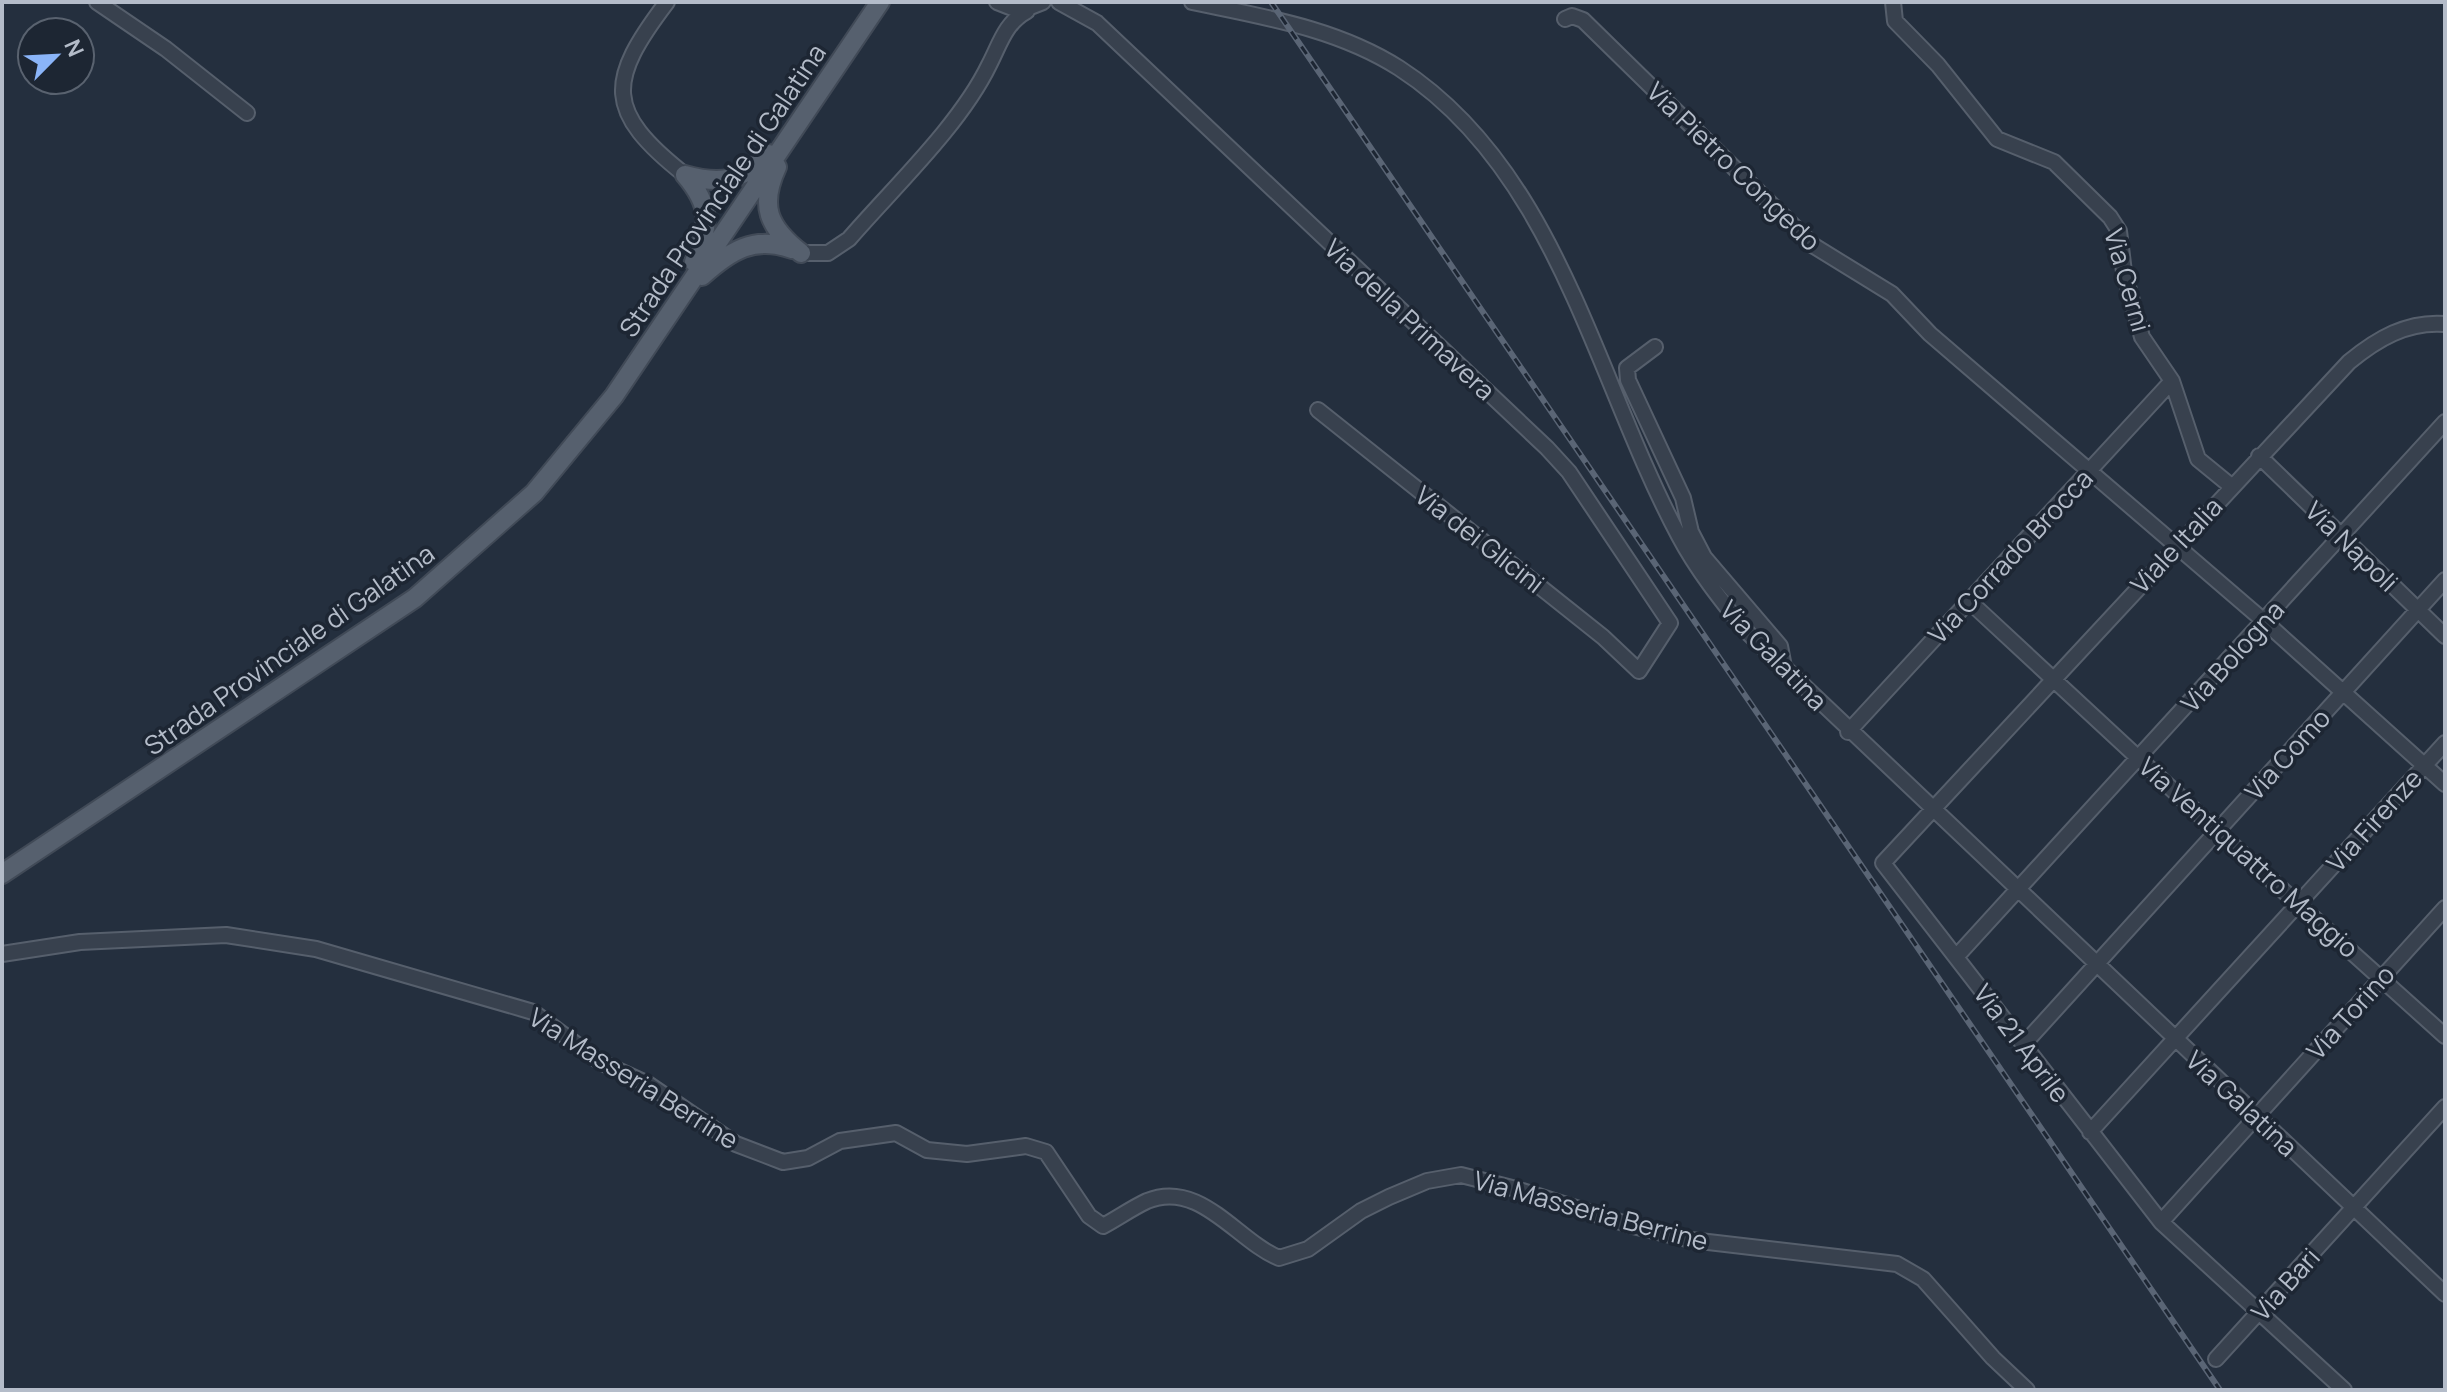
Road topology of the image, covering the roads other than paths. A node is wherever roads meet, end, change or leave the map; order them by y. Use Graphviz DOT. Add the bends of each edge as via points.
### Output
graph roads {
  1 [pos="97,2"];
  2 [pos="667,2"];
  3 [pos="880,2"];
  4 [pos="996,2"];
  5 [pos="1192,2"];
  6 [pos="1893,2"];
  7 [pos="1065,6"];
  8 [pos="1034,7"];
  9 [pos="1565,19"];
  10 [pos="1000,39"];
  11 [pos="247,113"];
  12 [pos="797,125"];
  13 [pos="685,175"];
  14 [pos="801,253"];
  15 [pos="682,295"];
  16 [pos="2445,324"];
  17 [pos="1655,347"];
  18 [pos="2172,381"];
  19 [pos="1318,410"];
  20 [pos="2442,431"];
  21 [pos="2259,456"];
  22 [pos="2089,471"];
  23 [pos="2231,486"];
  24 [pos="2341,536"];
  25 [pos="2176,545"];
  26 [pos="2445,580"];
  27 [pos="1969,601"];
  28 [pos="2418,609"];
  29 [pos="2264,621"];
  30 [pos="2445,636"];
  31 [pos="1785,669"];
  32 [pos="1639,671"];
  33 [pos="2052,679"];
  34 [pos="2342,693"];
  35 [pos="1848,732"];
  36 [pos="2445,743"];
  37 [pos="2139,757"];
  38 [pos="2424,766"];
  39 [pos="2445,784"];
  40 [pos="1932,808"];
  41 [pos="2217,831"];
  42 [pos="1883,863"];
  43 [pos="2,874"];
  44 [pos="2018,889"];
  45 [pos="2298,903"];
  46 [pos="2445,908"];
  47 [pos="2,954"];
  48 [pos="1956,957"];
  49 [pos="2097,965"];
  50 [pos="2382,978"];
  51 [pos="2445,1036"];
  52 [pos="2175,1039"];
  53 [pos="2024,1044"];
  54 [pos="2445,1107"];
  55 [pos="2256,1117"];
  56 [pos="2090,1132"];
  57 [pos="2354,1208"];
  58 [pos="2161,1222"];
  59 [pos="2445,1294"];
  60 [pos="2259,1312"];
  61 [pos="2216,1359"];
  62 [pos="2027,1390"];
  63 [pos="2344,1390"];
  1 -- 11 [label="street"];
  2 -- 13 [label="street" via="637,42 622,87 634,127"];
  3 -- 12 [label="main road, Strada Provinciale di Galatina"];
  4 -- 8 [label="street, Via della Primavera" via="1013,11"];
  4 -- 10 [label="street"];
  5 -- 31 [label="street, Via Galatina" via="1307,26 1355,45 1398,68 1478,135 1532,211 1679,535 1736,620"];
  6 -- 18 [label="street, Via Cerni" via="1895,21 1997,139 2054,162 2110,217 2119,231 2142,337"];
  7 -- 8 [label="street, Via della Primavera"];
  7 -- 32 [label="street, Via della Primavera" via="1097,23 1569,472 1670,623"];
  8 -- 10 [label="street" via="1014,17"];
  9 -- 22 [label="street, Via Pietro Congedo" via="1583,20 1814,246 1892,294 1930,334"];
  10 -- 14 [label="street" via="969,101 849,239 828,253"];
  12 -- 13 [label="main road" via="741,177 710,182"];
  12 -- 14 [label="main road" via="769,185 767,212 779,235"];
  12 -- 15 [label="main road, Strada Provinciale di Galatina"];
  13 -- 15 [label="main road" via="701,194 707,217"];
  14 -- 15 [label="main road" via="756,242 714,265"];
  15 -- 43 [label="main road, Strada Provinciale di Galatina" via="614,396 534,493 458,563 346,646"];
  16 -- 21 [label="street, Viale Italia" via="2407,328 2377,339"];
  17 -- 31 [label="street" via="1627,368 1628,380 1683,498 1697,545 1780,646"];
  18 -- 22 [label="street, Via Corrado Brocca"];
  18 -- 23 [label="street, Via Cerni" via="2198,459"];
  19 -- 32 [label="street, Via dei Glicini"];
  20 -- 24 [label="street, Via Bologna"];
  21 -- 23 [label="street, Viale Italia"];
  21 -- 24 [label="street, Via Napoli"];
  22 -- 25 [label="street, Via Pietro Congedo"];
  22 -- 27 [label="street, Via Corrado Brocca"];
  23 -- 25 [label="street, Viale Italia"];
  24 -- 28 [label="street, Via Napoli"];
  24 -- 29 [label="street, Via Bologna"];
  25 -- 29 [label="street, Via Pietro Congedo"];
  25 -- 33 [label="street, Viale Italia"];
  26 -- 28 [label="street, Via Como"];
  27 -- 33 [label="street, Via Ventiquattro Maggio"];
  27 -- 35 [label="street, Via Corrado Brocca"];
  28 -- 30 [label="street, Via Napoli"];
  28 -- 34 [label="street, Via Como"];
  29 -- 34 [label="street, Via Pietro Congedo"];
  29 -- 37 [label="street, Via Bologna"];
  31 -- 35 [label="street, Via Galatina"];
  33 -- 37 [label="street, Via Ventiquattro Maggio"];
  33 -- 40 [label="street, Viale Italia"];
  34 -- 38 [label="street, Via Pietro Congedo"];
  34 -- 41 [label="street, Via Como"];
  35 -- 40 [label="street, Via Galatina"];
  36 -- 38 [label="street, Via Firenze"];
  37 -- 41 [label="street, Via Ventiquattro Maggio"];
  37 -- 44 [label="street, Via Bologna"];
  38 -- 39 [label="street, Via Pietro Congedo"];
  38 -- 45 [label="street, Via Firenze"];
  40 -- 42 [label="street, Viale Italia"];
  40 -- 44 [label="street, Via Galatina"];
  41 -- 45 [label="street, Via Ventiquattro Maggio"];
  41 -- 49 [label="street, Via Como"];
  42 -- 48 [label="street, Via 21 Aprile"];
  44 -- 48 [label="street, Via Bologna"];
  44 -- 49 [label="street, Via Galatina"];
  45 -- 50 [label="street, Via Ventiquattro Maggio"];
  45 -- 52 [label="street, Via Firenze"];
  46 -- 50 [label="street, Via Torino"];
  47 -- 62 [label="street, Via Masseria Berrine" via="80,942 226,935 316,949 533,1012 600,1062 648,1084 736,1144 783,1162 808,1158 840,1141 896,1133 927,1150 967,1154 1026,1146 1046,1152 1089,1216 1103,1226 1148,1201 1181,1199 1213,1210 1279,1258 1308,1249 1389,1197 1427,1181 1461,1175 1691,1240 1897,1264 1923,1279"];
  48 -- 53 [label="street, Via 21 Aprile"];
  49 -- 52 [label="street, Via Galatina"];
  49 -- 53 [label="street, Via Como"];
  50 -- 51 [label="street, Via Ventiquattro Maggio"];
  50 -- 55 [label="street, Via Torino"];
  52 -- 55 [label="street, Via Galatina"];
  52 -- 56 [label="street, Via Firenze"];
  53 -- 56 [label="street, Via 21 Aprile"];
  54 -- 57 [label="street, Via Bari"];
  55 -- 57 [label="street, Via Galatina"];
  55 -- 58 [label="street, Via Torino"];
  56 -- 58 [label="street, Via 21 Aprile"];
  57 -- 59 [label="street, Via Galatina"];
  57 -- 60 [label="street, Via Bari"];
  58 -- 60 [label="street, Via 21 Aprile"];
  60 -- 61 [label="street, Via Bari"];
  60 -- 63 [label="street, Via 21 Aprile"];
}
